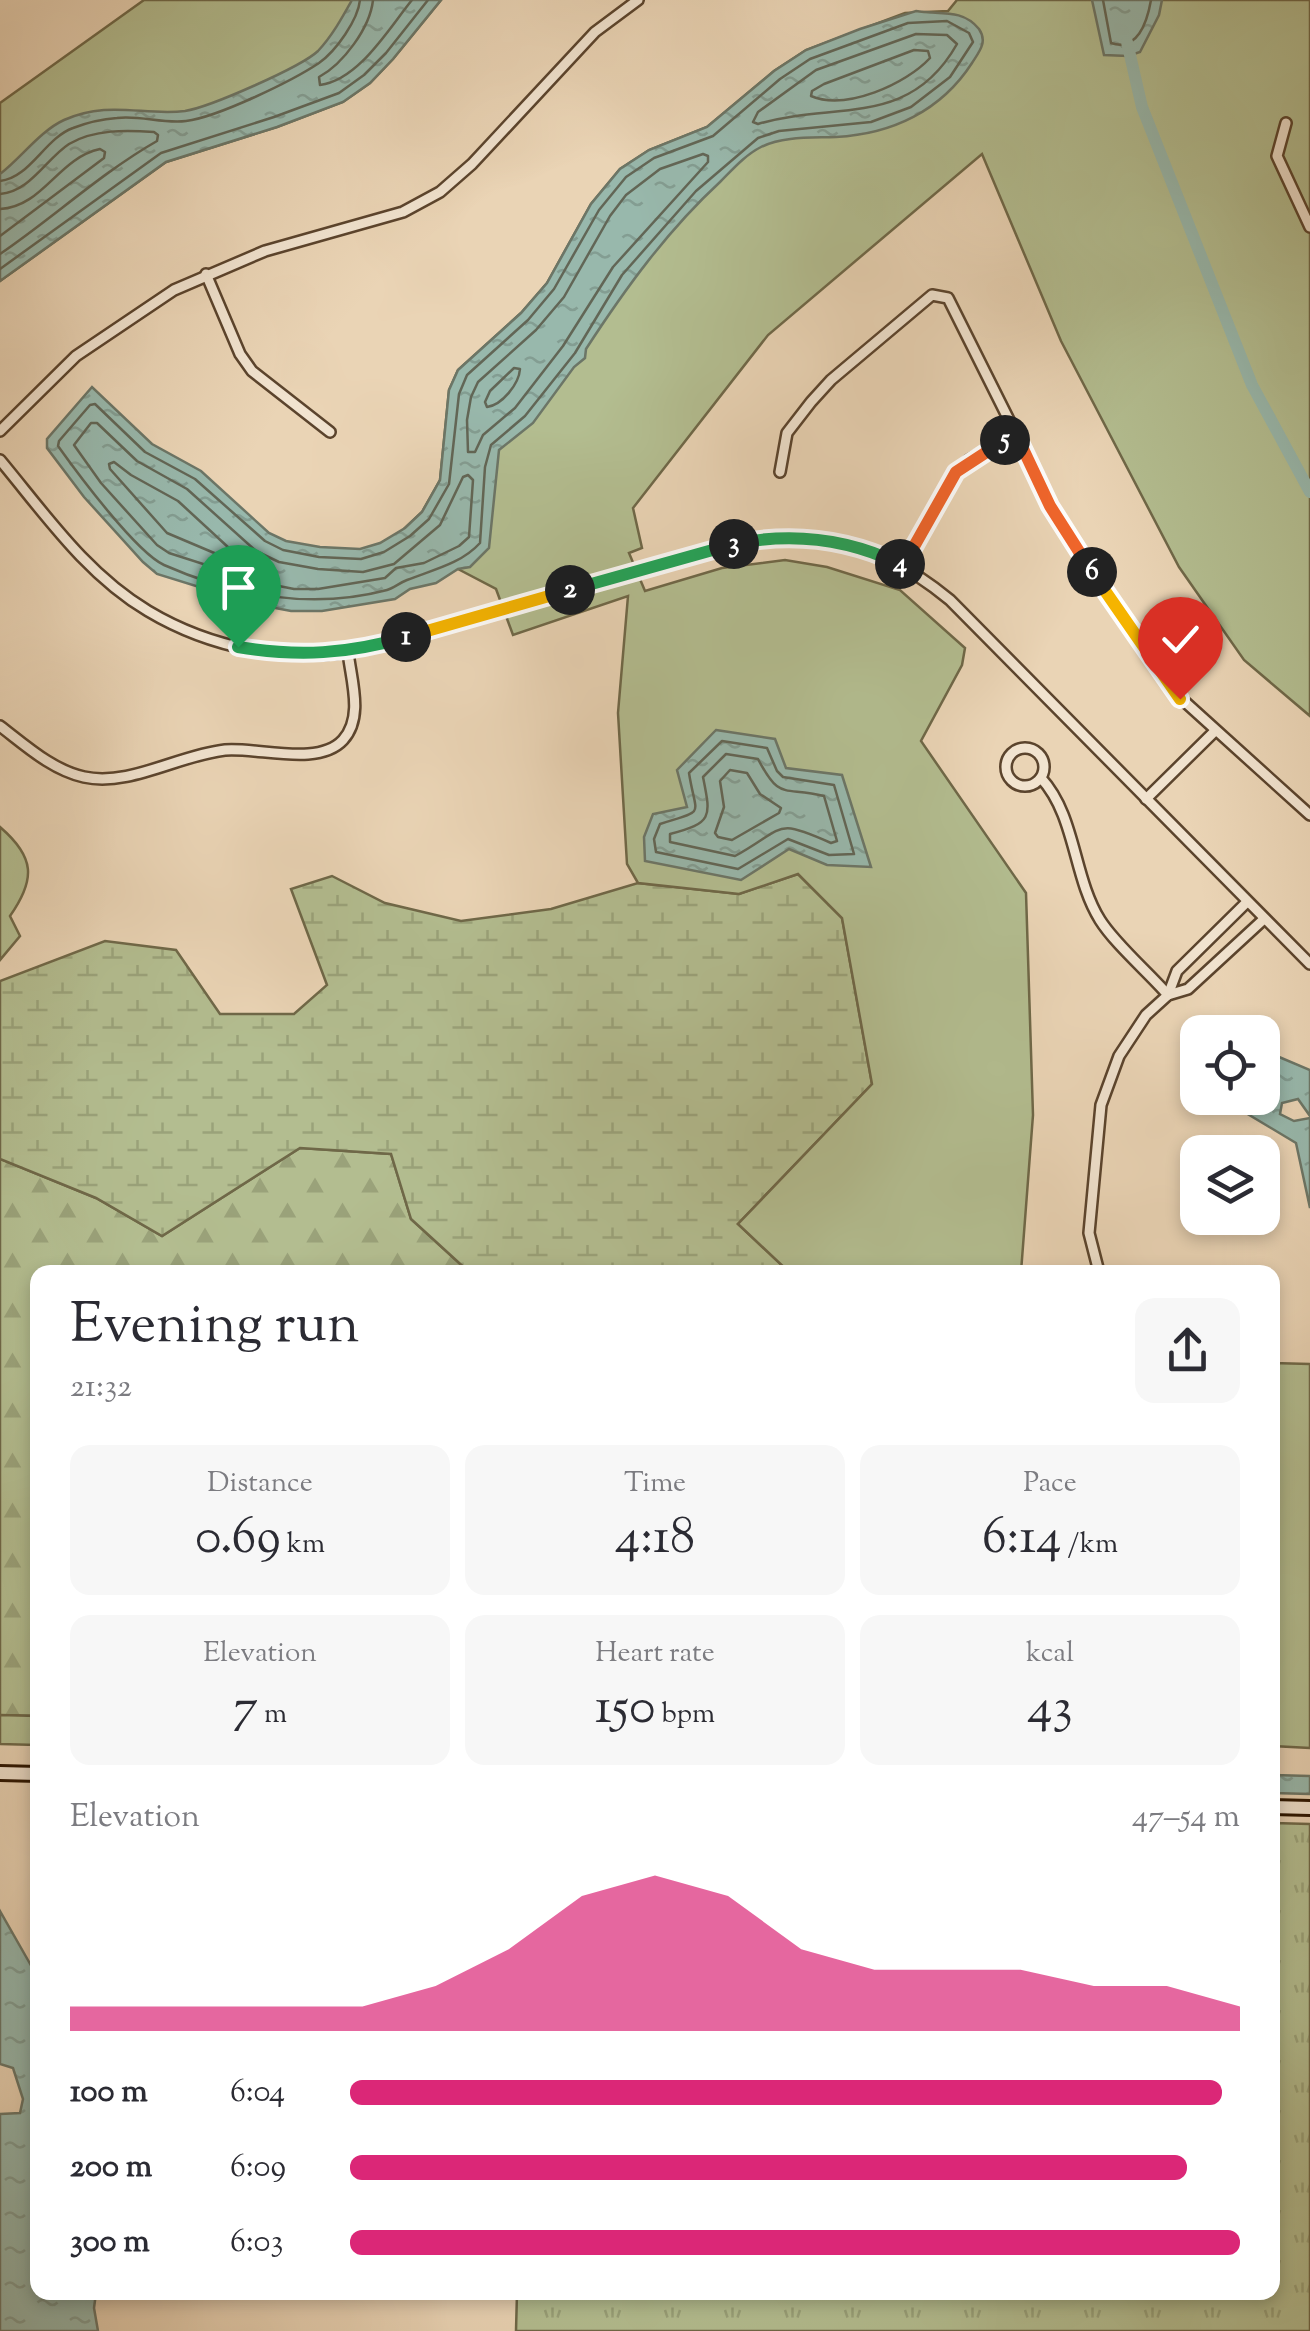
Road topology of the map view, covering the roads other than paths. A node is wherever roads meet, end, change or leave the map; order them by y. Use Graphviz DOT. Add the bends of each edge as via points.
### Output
graph roads {
  1 [pos="638,0"];
  2 [pos="1286,123"];
  3 [pos="1310,227"];
  4 [pos="206,274"];
  5 [pos="0,431"];
  6 [pos="330,432"];
  7 [pos="1016,434"];
  8 [pos="0,460"];
  9 [pos="780,472"];
  10 [pos="903,566"];
  11 [pos="348,652"];
  12 [pos="0,726"];
  13 [pos="1215,731"];
  14 [pos="1041,778"];
  15 [pos="1146,799"];
  16 [pos="1310,815"];
  17 [pos="1247,902"];
  18 [pos="1264,919"];
  19 [pos="1310,964"];
  20 [pos="1168,995"];
  21 [pos="1098,1265"];
  22 [pos="0,1773"];
  23 [pos="30,1774"];
  24 [pos="1280,1806"];
  25 [pos="1310,1808"];
  1 -- 4 [label="street" via="576,50 440,192 402,212"];
  2 -- 3 [label="street" via="1277,156"];
  4 -- 5 [label="street" via="76,356"];
  4 -- 6 [label="street" via="252,371"];
  7 -- 9 [label="street" via="954,305 932,296 811,402 788,433"];
  7 -- 10 [label="street" via="956,472"];
  7 -- 13 [label="street" via="1065,532 1174,692"];
  8 -- 11 [label="street" via="89,565 149,611 238,647 303,655"];
  10 -- 11 [label="street" via="841,542 758,539"];
  10 -- 15 [label="street" via="950,600"];
  11 -- 12 [label="street" via="353,721 341,742 320,754 225,750 130,776 87,778 58,767"];
  13 -- 15 [label="street"];
  13 -- 16 [label="street"];
  14 -- 14 [label="street" via="1043,760 1035,751 1016,750 1008,759 1012,782 1024,787"];
  14 -- 20 [label="street" via="1060,806 1101,922"];
  15 -- 17 [label="street"];
  17 -- 18 [label="street"];
  17 -- 20 [label="street" via="1177,971"];
  18 -- 19 [label="street"];
  18 -- 20 [label="street" via="1188,990"];
  20 -- 21 [label="street" via="1146,1014 1119,1056 1101,1105 1090,1233"];
  22 -- 23 [label="street"];
  24 -- 25 [label="street"];
}
